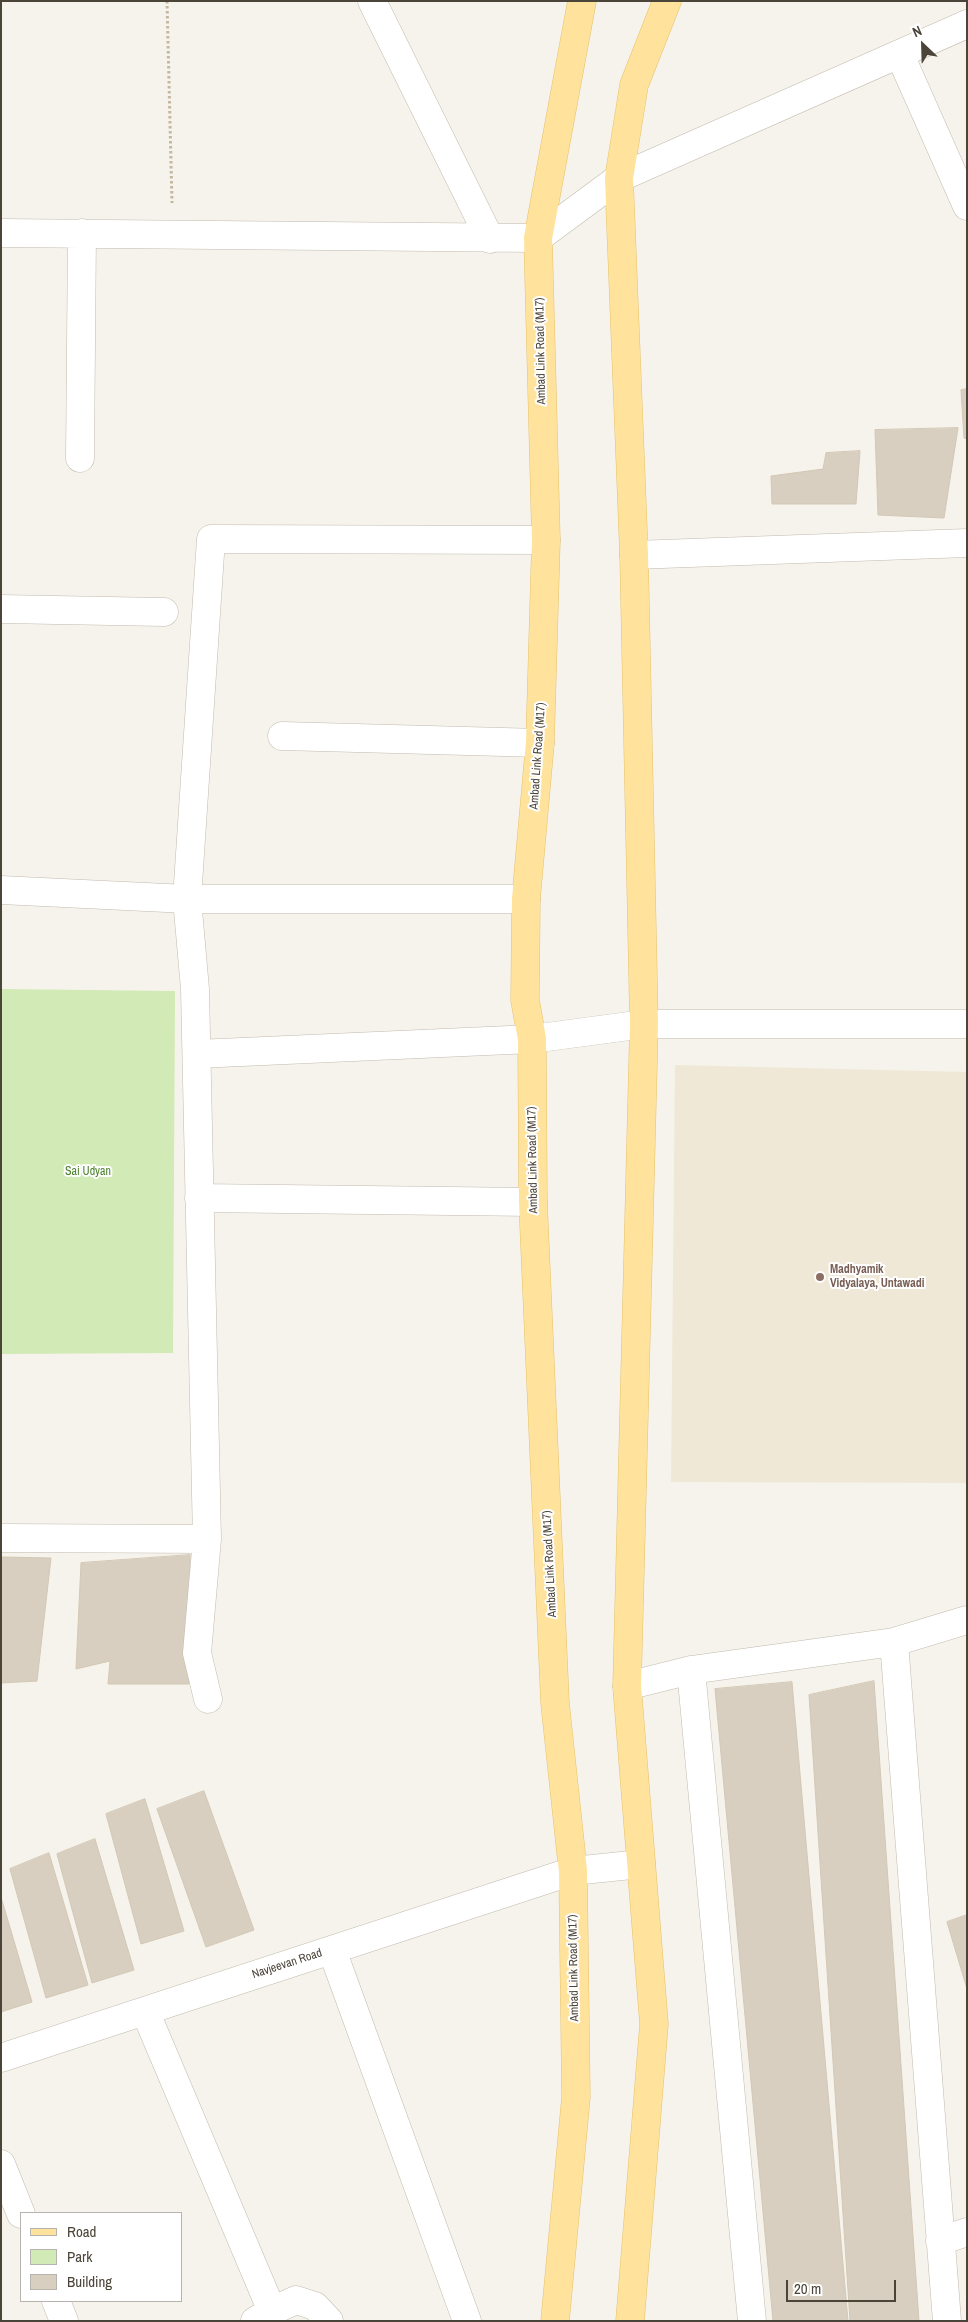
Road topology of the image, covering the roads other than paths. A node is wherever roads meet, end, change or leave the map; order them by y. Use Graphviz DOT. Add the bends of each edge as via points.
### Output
graph roads {
  1 [pos="372,1"];
  2 [pos="582,1"];
  3 [pos="667,1"];
  4 [pos="967,24"];
  5 [pos="900,55"];
  6 [pos="619,178"];
  7 [pos="967,206"];
  8 [pos="1,233"];
  9 [pos="82,233"];
  10 [pos="538,238"];
  11 [pos="490,239"];
  12 [pos="80,458"];
  13 [pos="546,540"];
  14 [pos="967,543"];
  15 [pos="634,555"];
  16 [pos="1,609"];
  17 [pos="164,612"];
  18 [pos="282,736"];
  19 [pos="540,742"];
  20 [pos="1,890"];
  21 [pos="187,899"];
  22 [pos="526,899"];
  23 [pos="644,1024"];
  24 [pos="967,1024"];
  25 [pos="532,1039"];
  26 [pos="197,1054"];
  27 [pos="199,1198"];
  28 [pos="534,1202"];
  29 [pos="1,1538"];
  30 [pos="207,1539"];
  31 [pos="967,1620"];
  32 [pos="894,1642"];
  33 [pos="692,1670"];
  34 [pos="627,1686"];
  35 [pos="208,1699"];
  36 [pos="641,1864"];
  37 [pos="572,1871"];
  38 [pos="332,1950"];
  39 [pos="145,2011"];
  40 [pos="1,2058"];
  41 [pos="1,2164"];
  42 [pos="20,2212"];
  43 [pos="967,2232"];
  44 [pos="940,2241"];
  45 [pos="56,2302"];
  46 [pos="264,2316"];
  47 [pos="64,2321"];
  48 [pos="329,2321"];
  49 [pos="467,2321"];
  50 [pos="555,2321"];
  51 [pos="630,2321"];
  52 [pos="752,2321"];
  53 [pos="947,2321"];
  1 -- 11 [label="street"];
  2 -- 10 [label="main road, Ambad Link Road (M17)"];
  3 -- 6 [label="main road" via="634,85"];
  4 -- 5 [label="street"];
  5 -- 6 [label="street"];
  5 -- 7 [label="street"];
  6 -- 10 [label="street"];
  6 -- 15 [label="main road"];
  8 -- 9 [label="street"];
  9 -- 11 [label="street"];
  9 -- 12 [label="street"];
  10 -- 11 [label="street"];
  10 -- 13 [label="main road, Ambad Link Road (M17)"];
  13 -- 19 [label="main road, Ambad Link Road (M17)"];
  13 -- 21 [label="street" via="211,539"];
  14 -- 15 [label="street"];
  15 -- 23 [label="main road"];
  16 -- 17 [label="street"];
  18 -- 19 [label="street"];
  19 -- 22 [label="main road, Ambad Link Road (M17)"];
  20 -- 21 [label="street"];
  21 -- 22 [label="street"];
  21 -- 26 [label="street" via="196,989"];
  22 -- 25 [label="main road, Ambad Link Road (M17)" via="525,1000"];
  23 -- 24 [label="street"];
  23 -- 25 [label="street"];
  23 -- 34 [label="main road"];
  25 -- 26 [label="street"];
  25 -- 28 [label="main road, Ambad Link Road (M17)"];
  26 -- 27 [label="street"];
  27 -- 28 [label="street"];
  27 -- 30 [label="street"];
  28 -- 37 [label="main road, Ambad Link Road (M17)" via="555,1703"];
  29 -- 30 [label="street"];
  30 -- 35 [label="street" via="197,1653"];
  31 -- 32 [label="street"];
  32 -- 33 [label="street"];
  32 -- 44 [label="street"];
  33 -- 34 [label="street"];
  33 -- 52 [label="street"];
  34 -- 36 [label="main road"];
  36 -- 37 [label="street, Navjeevan Road"];
  36 -- 51 [label="main road" via="654,2024"];
  37 -- 38 [label="street, Navjeevan Road"];
  37 -- 50 [label="main road, Ambad Link Road (M17)" via="576,2097"];
  38 -- 39 [label="street, Navjeevan Road"];
  38 -- 49 [label="street"];
  39 -- 40 [label="street, Navjeevan Road"];
  39 -- 46 [label="street"];
  41 -- 42 [label="street"];
  43 -- 44 [label="street"];
  44 -- 53 [label="street"];
  45 -- 47 [label="street"];
  46 -- 48 [label="street" via="296,2300 316,2306"];
}
